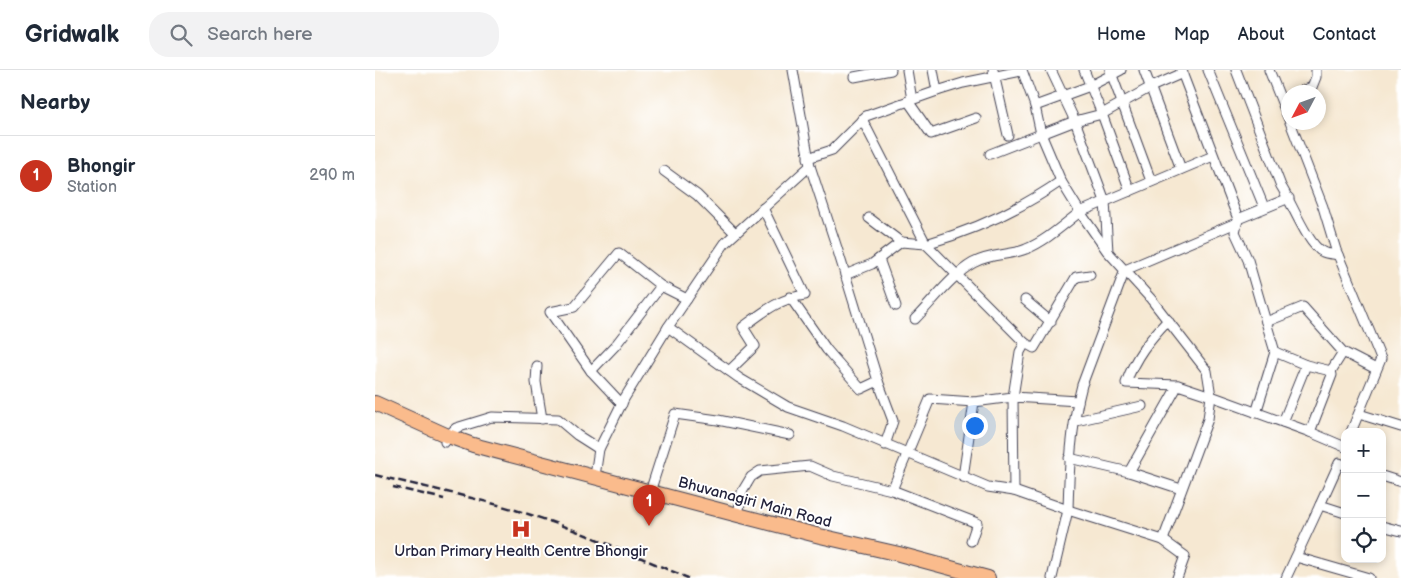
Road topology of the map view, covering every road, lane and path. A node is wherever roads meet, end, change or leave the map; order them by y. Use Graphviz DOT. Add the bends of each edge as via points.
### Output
graph roads {
  1 [pos="793,70"];
  2 [pos="891,70"];
  3 [pos="907,70"];
  4 [pos="933,70"];
  5 [pos="1022,70"];
  6 [pos="1051,70"];
  7 [pos="1084,70"];
  8 [pos="1121,70"];
  9 [pos="1144,70"];
  10 [pos="1208,70"];
  11 [pos="1236,70"];
  12 [pos="1269,70"];
  13 [pos="1316,70"];
  14 [pos="1182,71"];
  15 [pos="1111,72"];
  16 [pos="993,73"];
  17 [pos="853,78"];
  18 [pos="1313,85"];
  19 [pos="1090,86"];
  20 [pos="1151,87"];
  21 [pos="937,91"];
  22 [pos="1281,91"];
  23 [pos="1063,96"];
  24 [pos="910,101"];
  25 [pos="1123,103"];
  26 [pos="1035,106"];
  27 [pos="1102,114"];
  28 [pos="975,118"];
  29 [pos="862,119"];
  30 [pos="1075,121"];
  31 [pos="1293,130"];
  32 [pos="1043,133"];
  33 [pos="1008,135"];
  34 [pos="990,154"];
  35 [pos="1213,156"];
  36 [pos="809,162"];
  37 [pos="1181,169"];
  38 [pos="664,171"];
  39 [pos="1151,181"];
  40 [pos="1061,182"];
  41 [pos="1131,191"];
  42 [pos="1289,198"];
  43 [pos="1105,201"];
  44 [pos="1264,207"];
  45 [pos="763,208"];
  46 [pos="1080,212"];
  47 [pos="869,218"];
  48 [pos="1237,221"];
  49 [pos="735,234"];
  50 [pos="901,242"];
  51 [pos="926,244"];
  52 [pos="1108,252"];
  53 [pos="1338,254"];
  54 [pos="879,259"];
  55 [pos="1125,270"];
  56 [pos="845,275"];
  57 [pos="1090,275"];
  58 [pos="957,276"];
  59 [pos="661,286"];
  60 [pos="790,297"];
  61 [pos="687,299"];
  62 [pos="1025,300"];
  63 [pos="896,306"];
  64 [pos="915,320"];
  65 [pos="1168,320"];
  66 [pos="1051,322"];
  67 [pos="1266,322"];
  68 [pos="667,327"];
  69 [pos="1025,343"];
  70 [pos="1275,352"];
  71 [pos="1343,352"];
  72 [pos="1305,365"];
  73 [pos="537,366"];
  74 [pos="1376,370"];
  75 [pos="591,371"];
  76 [pos="729,371"];
  77 [pos="1331,371"];
  78 [pos="878,381"];
  79 [pos="1178,385"];
  80 [pos="1211,396"];
  81 [pos="1013,397"];
  82 [pos="1078,401"];
  83 [pos="974,402"];
  84 [pos="375,403"];
  85 [pos="622,404"];
  86 [pos="1142,406"];
  87 [pos="375,411"];
  88 [pos="1257,413"];
  89 [pos="1359,414"];
  90 [pos="542,419"];
  91 [pos="1076,421"];
  92 [pos="1283,422"];
  93 [pos="1401,426"];
  94 [pos="1353,428"];
  95 [pos="1311,432"];
  96 [pos="790,435"];
  97 [pos="446,439"];
  98 [pos="885,445"];
  99 [pos="1341,445"];
  100 [pos="599,449"];
  101 [pos="906,454"];
  102 [pos="1069,458"];
  103 [pos="1341,466"];
  104 [pos="1129,472"];
  105 [pos="595,476"];
  106 [pos="963,477"];
  107 [pos="1386,477"];
  108 [pos="1401,482"];
  109 [pos="1181,489"];
  110 [pos="892,490"];
  111 [pos="1014,491"];
  112 [pos="649,494"];
  113 [pos="1320,505"];
  114 [pos="1068,510"];
  115 [pos="1341,513"];
  116 [pos="738,515"];
  117 [pos="1386,527"];
  118 [pos="1401,531"];
  119 [pos="1163,540"];
  120 [pos="971,541"];
  121 [pos="1296,557"];
  122 [pos="958,578"];
  123 [pos="987,578"];
  124 [pos="1052,578"];
  125 [pos="1177,578"];
  126 [pos="1286,578"];
  127 [pos="1369,578"];
  1 -- 36 [label="street"];
  2 -- 17 [label="street"];
  3 -- 24 [label="street"];
  4 -- 21 [label="street"];
  5 -- 16 [label="street"];
  5 -- 26 [label="street"];
  6 -- 23 [label="street"];
  7 -- 19 [label="street"];
  8 -- 15 [label="street"];
  9 -- 20 [label="street"];
  10 -- 44 [label="street"];
  11 -- 42 [label="street" via="1281,186"];
  12 -- 22 [label="street"];
  13 -- 18 [label="street"];
  14 -- 20 [label="street"];
  14 -- 35 [label="street"];
  15 -- 19 [label="street"];
  15 -- 25 [label="street"];
  16 -- 21 [label="street"];
  16 -- 33 [label="street"];
  19 -- 23 [label="street"];
  19 -- 27 [label="street"];
  20 -- 25 [label="street"];
  20 -- 37 [label="street"];
  21 -- 24 [label="street"];
  23 -- 26 [label="street"];
  23 -- 30 [label="street"];
  24 -- 28 [label="street" via="931,134"];
  24 -- 29 [label="street"];
  25 -- 27 [label="street"];
  25 -- 39 [label="street"];
  26 -- 32 [label="street"];
  27 -- 30 [label="street"];
  27 -- 41 [label="street"];
  29 -- 36 [label="street" via="832,150"];
  29 -- 51 [label="street"];
  30 -- 32 [label="street"];
  30 -- 43 [label="street"];
  31 -- 53 [label="street"];
  32 -- 34 [label="street"];
  32 -- 40 [label="street"];
  35 -- 37 [label="street"];
  35 -- 48 [label="street"];
  36 -- 45 [label="street"];
  36 -- 56 [label="street"];
  37 -- 39 [label="street"];
  38 -- 49 [label="street" via="697,195"];
  39 -- 41 [label="street"];
  40 -- 46 [label="street"];
  40 -- 51 [label="street" via="999,217"];
  41 -- 43 [label="street"];
  42 -- 44 [label="street"];
  42 -- 53 [label="street" via="1315,247"];
  43 -- 46 [label="street"];
  43 -- 52 [label="street"];
  44 -- 48 [label="street"];
  45 -- 49 [label="street"];
  45 -- 60 [label="street" via="805,295"];
  46 -- 52 [label="street"];
  46 -- 58 [label="street" via="1053,234 1024,250 980,260"];
  47 -- 50 [label="street"];
  48 -- 55 [label="street"];
  48 -- 67 [label="street" via="1235,232 1248,260"];
  49 -- 61 [label="street" via="725,243"];
  50 -- 51 [label="street"];
  50 -- 54 [label="street"];
  51 -- 58 [label="street"];
  52 -- 55 [label="street"];
  53 -- 74 [label="street" via="1381,358"];
  54 -- 56 [label="street"];
  54 -- 63 [label="street"];
  55 -- 65 [label="street"];
  55 -- 82 [label="street"];
  56 -- 78 [label="street"];
  57 -- 66 [label="street" via="1076,277"];
  58 -- 64 [label="street"];
  58 -- 69 [label="street"];
  59 -- 61 [label="street"];
  59 -- 75 [label="street" via="615,346"];
  59 -- 75 [label="street" via="619,253 574,307 550,312"];
  60 -- 76 [label="street" via="743,327 755,346"];
  60 -- 78 [label="street" via="827,350 861,389"];
  61 -- 68 [label="street"];
  62 -- 66 [label="street"];
  65 -- 79 [label="street" via="1146,343 1126,383"];
  65 -- 80 [label="street" via="1207,371"];
  66 -- 69 [label="street" via="1034,348"];
  67 -- 70 [label="street"];
  67 -- 71 [label="street" via="1303,307"];
  68 -- 76 [label="street"];
  68 -- 85 [label="street"];
  69 -- 81 [label="street" via="1020,352"];
  70 -- 72 [label="street"];
  70 -- 88 [label="street"];
  71 -- 74 [label="street"];
  71 -- 77 [label="street"];
  72 -- 77 [label="street"];
  72 -- 92 [label="street"];
  73 -- 90 [label="street"];
  74 -- 89 [label="street"];
  75 -- 85 [label="street"];
  76 -- 98 [label="street" via="788,407"];
  77 -- 95 [label="street" via="1333,375"];
  78 -- 98 [label="street" via="893,421"];
  79 -- 80 [label="street"];
  79 -- 104 [label="street"];
  80 -- 88 [label="street"];
  80 -- 109 [label="street" via="1208,419"];
  81 -- 82 [label="street"];
  81 -- 83 [label="street"];
  81 -- 111 [label="street"];
  82 -- 91 [label="street"];
  83 -- 101 [label="street" via="929,400"];
  83 -- 106 [label="street"];
  84 -- 97 [label="main road, Bhuvanagiri Main Road"];
  85 -- 100 [label="street"];
  86 -- 91 [label="street"];
  87 -- 97 [label="main road, Bhuvanagiri Main Road"];
  88 -- 92 [label="street"];
  89 -- 93 [label="street"];
  89 -- 94 [label="street"];
  90 -- 97 [label="street" via="492,417 456,428"];
  90 -- 100 [label="street" via="558,419"];
  91 -- 102 [label="street"];
  92 -- 95 [label="street"];
  95 -- 99 [label="street"];
  96 -- 112 [label="street" via="675,414"];
  97 -- 105 [label="main road, Bhuvanagiri Main Road"];
  97 -- 112 [label="main road, Bhuvanagiri Main Road" via="498,460"];
  98 -- 101 [label="street"];
  100 -- 105 [label="street"];
  101 -- 106 [label="street"];
  101 -- 110 [label="street"];
  102 -- 104 [label="street"];
  102 -- 114 [label="street"];
  103 -- 113 [label="street"];
  104 -- 109 [label="street"];
  105 -- 112 [label="main road, Bhuvanagiri Main Road"];
  106 -- 111 [label="street" via="988,487"];
  107 -- 108 [label="street"];
  109 -- 119 [label="street"];
  110 -- 116 [label="street" via="833,476 810,466 760,471 751,477 742,492"];
  110 -- 120 [label="street" via="977,523"];
  111 -- 114 [label="street"];
  112 -- 116 [label="main road, Bhuvanagiri Main Road"];
  112 -- 122 [label="main road, Bhuvanagiri Main Road" via="788,536"];
  113 -- 115 [label="street"];
  113 -- 121 [label="street"];
  114 -- 119 [label="street"];
  114 -- 124 [label="street"];
  116 -- 123 [label="main road, Bhuvanagiri Main Road"];
  117 -- 118 [label="street"];
  119 -- 125 [label="street" via="1185,556"];
  121 -- 126 [label="street"];
  121 -- 127 [label="street"];
}
